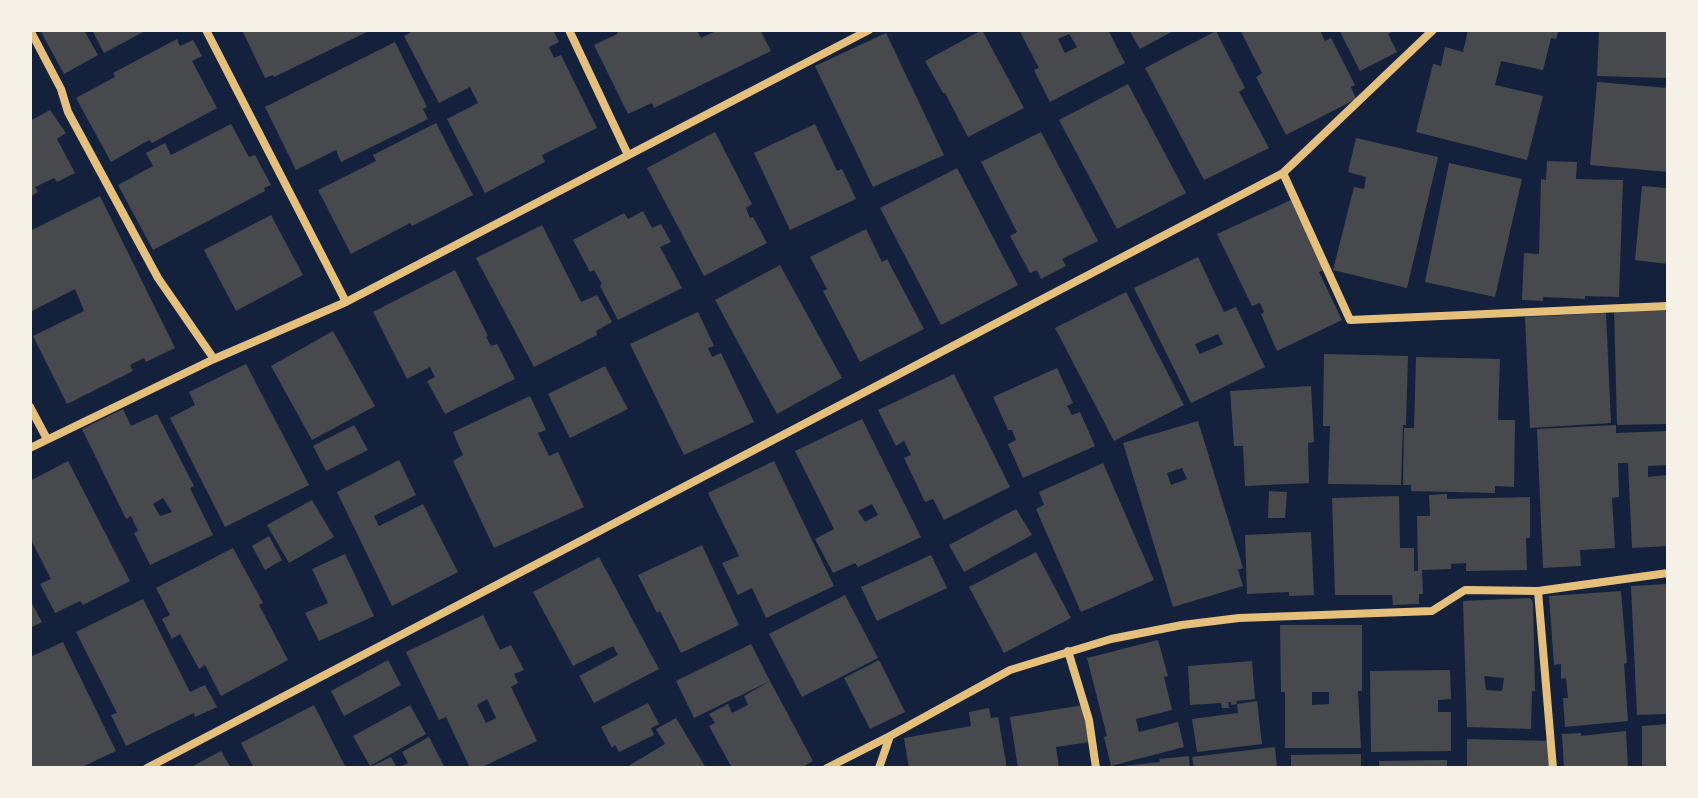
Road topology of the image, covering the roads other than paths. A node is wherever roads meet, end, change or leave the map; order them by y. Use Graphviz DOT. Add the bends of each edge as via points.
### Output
graph roads {
  1 [pos="30,30"];
  2 [pos="206,30"];
  3 [pos="569,30"];
  4 [pos="869,30"];
  5 [pos="1433,30"];
  6 [pos="628,155"];
  7 [pos="1283,173"];
  8 [pos="346,302"];
  9 [pos="1668,306"];
  10 [pos="214,359"];
  11 [pos="30,407"];
  12 [pos="47,439"];
  13 [pos="30,448"];
  14 [pos="1668,573"];
  15 [pos="1538,591"];
  16 [pos="1068,651"];
  17 [pos="890,736"];
  18 [pos="147,768"];
  19 [pos="827,768"];
  20 [pos="879,768"];
  21 [pos="1096,768"];
  22 [pos="1553,768"];
  1 -- 10 [label="street" via="158,278"];
  2 -- 8 [label="street"];
  3 -- 6 [label="street"];
  4 -- 6 [label="street"];
  5 -- 7 [label="street"];
  6 -- 8 [label="street"];
  7 -- 9 [label="street" via="1350,320"];
  7 -- 18 [label="street"];
  8 -- 10 [label="street"];
  10 -- 12 [label="street"];
  11 -- 12 [label="street"];
  12 -- 13 [label="street"];
  14 -- 15 [label="street"];
  15 -- 16 [label="street" via="1465,590 1432,611 1182,625"];
  15 -- 22 [label="street"];
  16 -- 17 [label="street" via="1010,670"];
  16 -- 21 [label="street" via="1089,720"];
  17 -- 19 [label="street"];
  17 -- 20 [label="street"];
}
